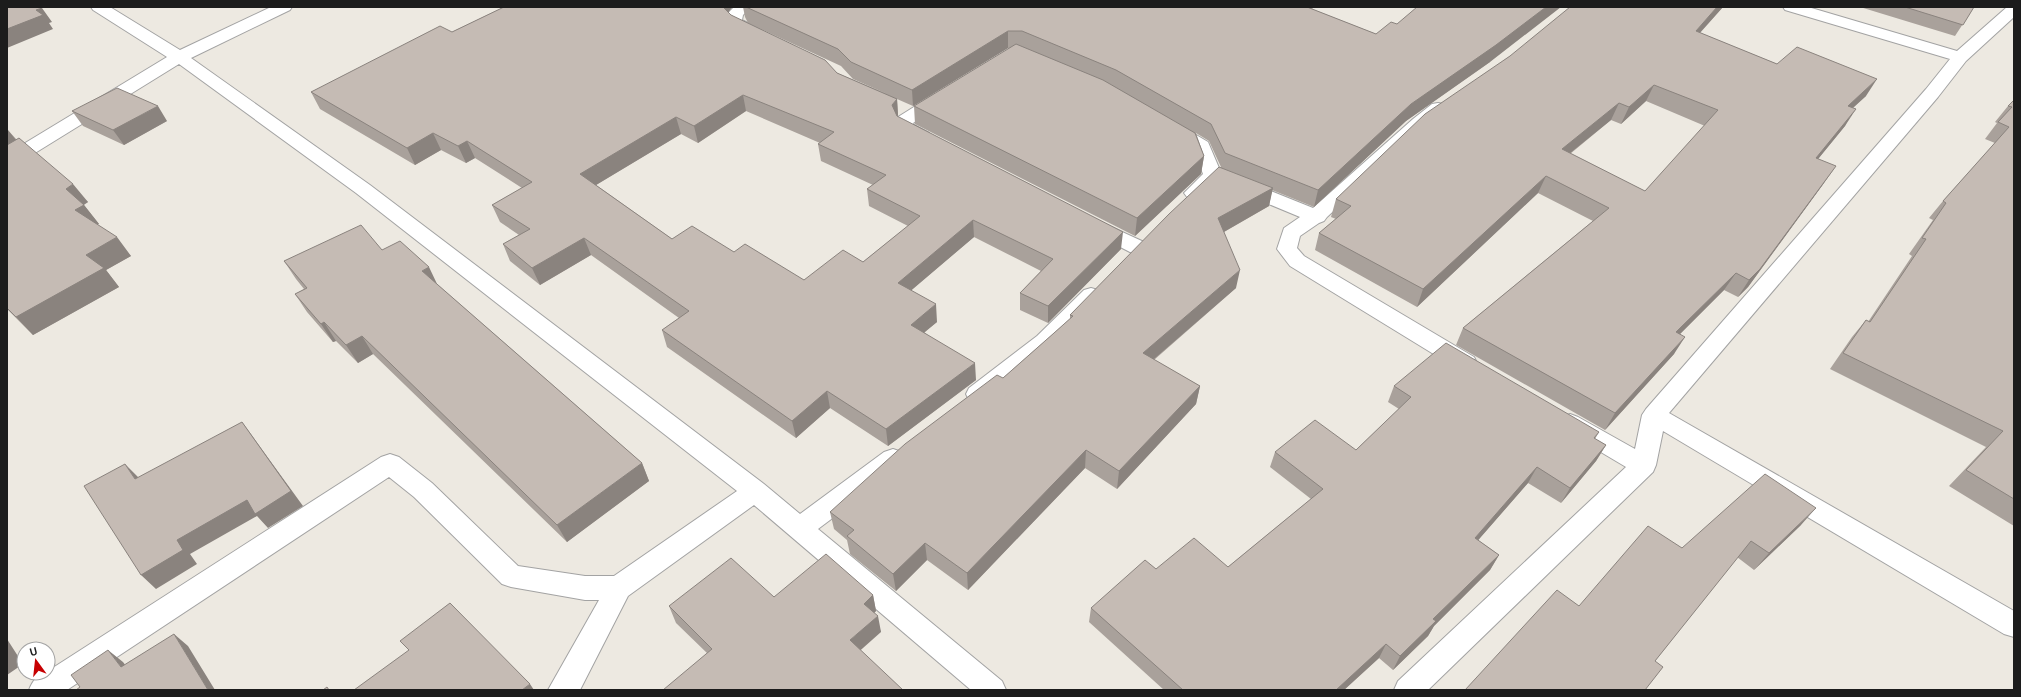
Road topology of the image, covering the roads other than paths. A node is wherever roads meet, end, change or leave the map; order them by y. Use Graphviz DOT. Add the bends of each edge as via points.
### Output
graph roads {
  1 [pos="99,7"];
  2 [pos="284,7"];
  3 [pos="743,7"];
  4 [pos="1792,7"];
  5 [pos="2014,9"];
  6 [pos="772,41"];
  7 [pos="180,56"];
  8 [pos="1960,57"];
  9 [pos="954,90"];
  10 [pos="1452,98"];
  11 [pos="1155,119"];
  12 [pos="940,146"];
  13 [pos="9,161"];
  14 [pos="1214,175"];
  15 [pos="1180,206"];
  16 [pos="1317,217"];
  17 [pos="1081,218"];
  18 [pos="1137,248"];
  19 [pos="1105,281"];
  20 [pos="1480,372"];
  21 [pos="965,404"];
  22 [pos="1555,415"];
  23 [pos="1654,415"];
  24 [pos="908,448"];
  25 [pos="1644,465"];
  26 [pos="755,491"];
  27 [pos="799,529"];
  28 [pos="619,588"];
  29 [pos="2014,625"];
  30 [pos="564,688"];
  31 [pos="43,690"];
  32 [pos="992,690"];
  33 [pos="1408,690"];
  1 -- 7 [label="street"];
  2 -- 7 [label="street"];
  3 -- 6 [label="street" via="735,16 736,23"];
  4 -- 8 [label="street"];
  5 -- 8 [label="street"];
  7 -- 13 [label="street"];
  7 -- 26 [label="street" via="363,188"];
  8 -- 23 [label="street" via="1932,93"];
  9 -- 12 [label="street" via="907,111 904,121 905,128"];
  10 -- 16 [label="street" via="1413,126"];
  11 -- 14 [label="street" via="1202,146"];
  14 -- 15 [label="street"];
  14 -- 16 [label="street"];
  16 -- 20 [label="street" via="1292,233 1287,249 1297,261"];
  17 -- 18 [label="street"];
  19 -- 21 [label="street" via="1045,342"];
  22 -- 25 [label="street"];
  23 -- 25 [label="street"];
  23 -- 29 [label="street"];
  24 -- 27 [label="street"];
  25 -- 33 [label="street"];
  26 -- 27 [label="street"];
  26 -- 28 [label="street"];
  27 -- 32 [label="street"];
  28 -- 30 [label="street"];
  28 -- 31 [label="street" via="585,588 511,576 423,490 390,464"];
}
